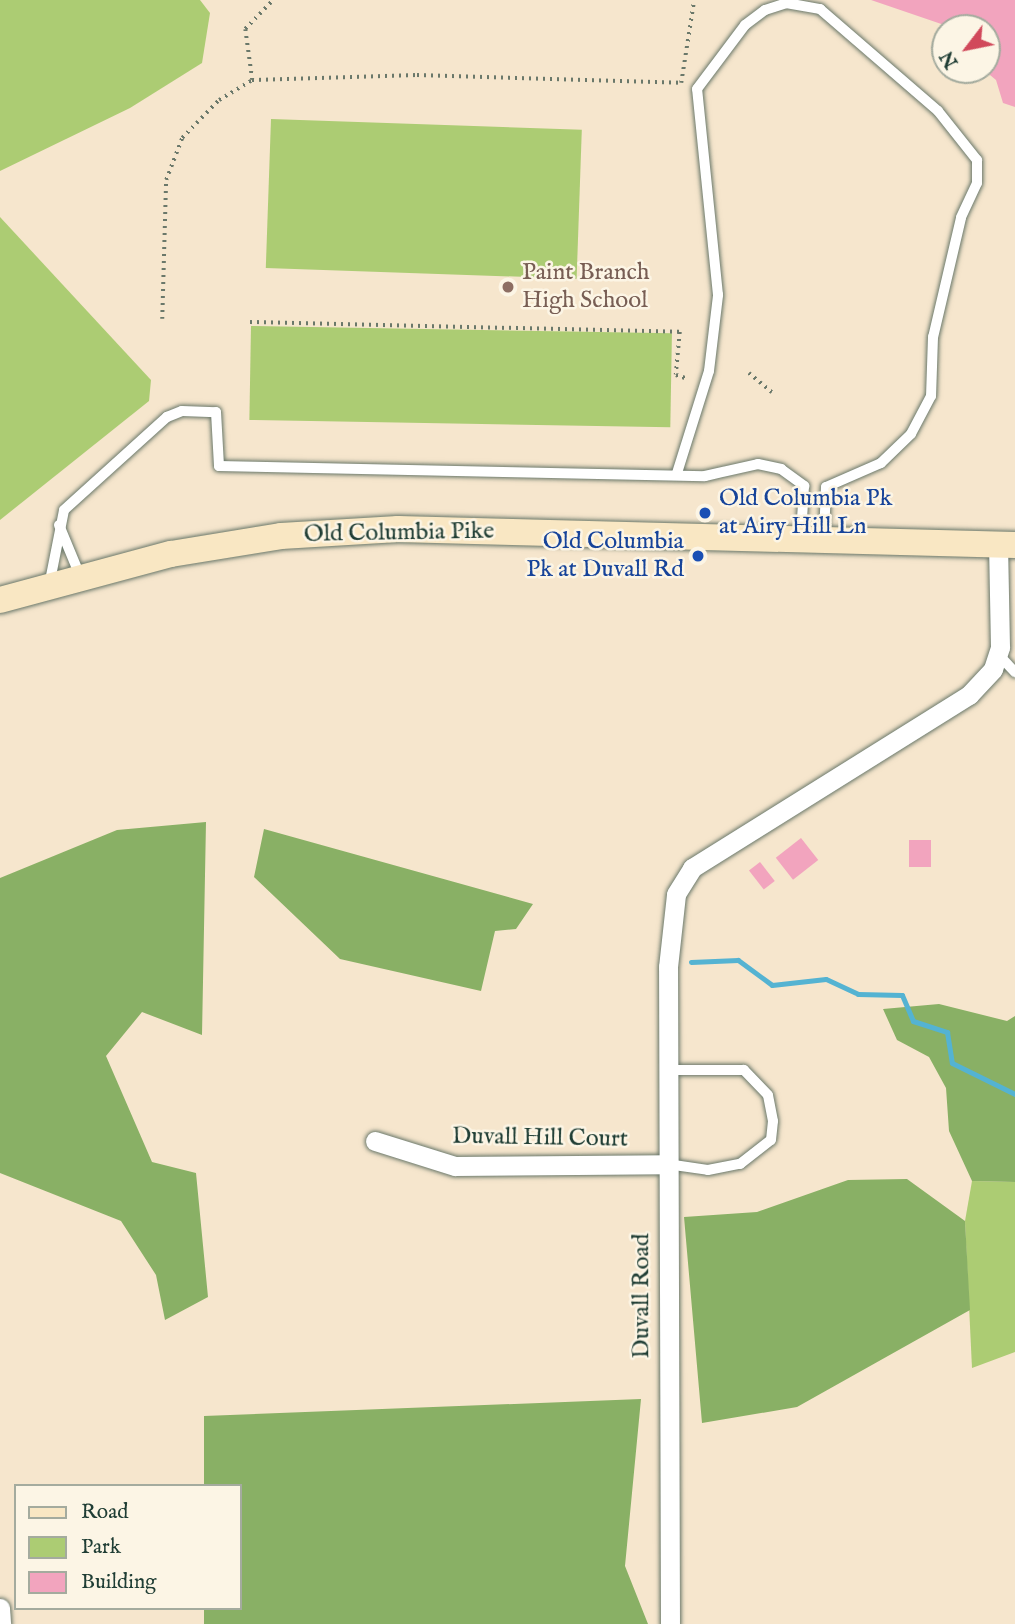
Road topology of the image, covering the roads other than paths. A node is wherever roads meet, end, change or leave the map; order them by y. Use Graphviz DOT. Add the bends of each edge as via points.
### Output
graph roads {
  1 [pos="677,473"];
  2 [pos="59,524"];
  3 [pos="813,537"];
  4 [pos="1007,545"];
  5 [pos="81,578"];
  6 [pos="49,587"];
  7 [pos="0,600"];
  8 [pos="998,653"];
  9 [pos="1015,672"];
  10 [pos="667,1070"];
  11 [pos="375,1141"];
  12 [pos="666,1164"];
  13 [pos="0,1608"];
  14 [pos="1,1624"];
  15 [pos="670,1624"];
  1 -- 2 [label="lane" via="219,466 216,412 182,411 167,417 64,510"];
  1 -- 3 [label="lane" via="705,476 758,464 781,469 804,486"];
  1 -- 3 [label="lane" via="709,371 718,295 697,89 745,24 765,10 786,3 820,9 961,133 977,160 977,183 961,218 933,337 926,406 911,434 881,463 826,487"];
  2 -- 5 [label="lane"];
  2 -- 6 [label="lane"];
  3 -- 4 [label="main road, Old Columbia Pike"];
  3 -- 5 [label="main road, Old Columbia Pike" via="398,528 221,545"];
  4 -- 8 [label="street"];
  5 -- 6 [label="main road, Old Columbia Pike"];
  6 -- 7 [label="main road, Old Columbia Pike"];
  8 -- 9 [label="lane"];
  8 -- 10 [label="street, Duvall Road" via="993,669 969,695 928,726 692,868 676,894 668,967"];
  10 -- 12 [label="street, Duvall Road"];
  10 -- 12 [label="lane" via="744,1070 768,1095 773,1121 771,1140 740,1164 708,1170"];
  11 -- 12 [label="street, Duvall Hill Court" via="455,1166"];
  12 -- 15 [label="street, Duvall Road"];
  13 -- 14 [label="street"];
}
